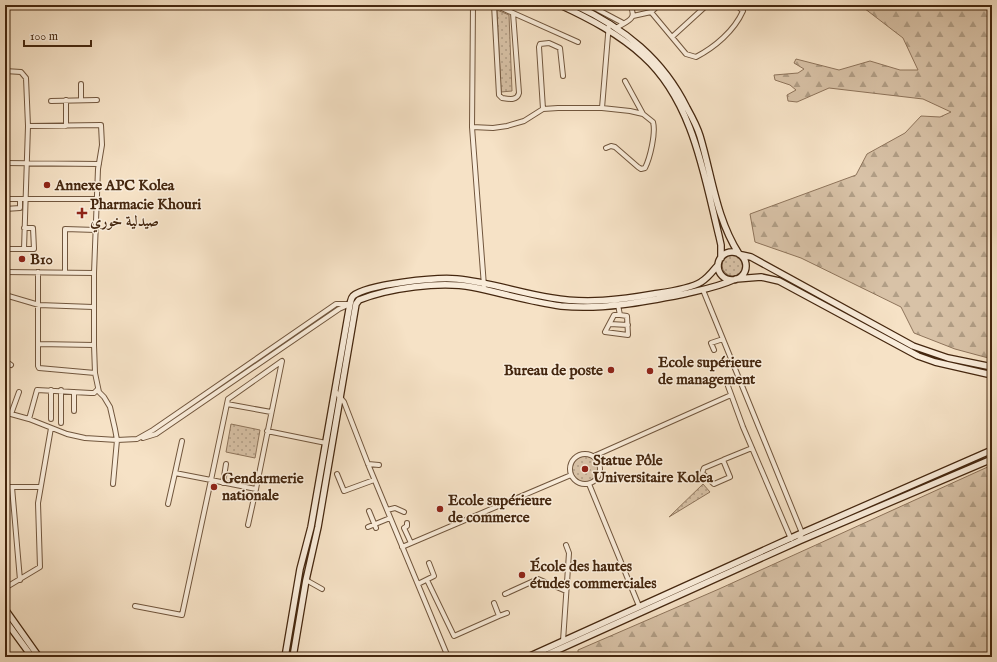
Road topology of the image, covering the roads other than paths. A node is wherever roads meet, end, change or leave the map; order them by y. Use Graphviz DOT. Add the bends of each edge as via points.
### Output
graph roads {
  1 [pos="473,5"];
  2 [pos="494,5"];
  3 [pos="560,5"];
  4 [pos="575,5"];
  5 [pos="589,5"];
  6 [pos="630,5"];
  7 [pos="659,5"];
  8 [pos="707,5"];
  9 [pos="736,5"];
  10 [pos="652,12"];
  11 [pos="513,13"];
  12 [pos="633,16"];
  13 [pos="608,23"];
  14 [pos="623,23"];
  15 [pos="616,28"];
  16 [pos="608,29"];
  17 [pos="672,37"];
  18 [pos="578,42"];
  19 [pos="5,71"];
  20 [pos="563,76"];
  21 [pos="626,81"];
  22 [pos="81,84"];
  23 [pos="66,100"];
  24 [pos="81,100"];
  25 [pos="97,100"];
  26 [pos="51,101"];
  27 [pos="602,108"];
  28 [pos="543,109"];
  29 [pos="643,114"];
  30 [pos="28,126"];
  31 [pos="66,126"];
  32 [pos="472,128"];
  33 [pos="606,148"];
  34 [pos="5,163"];
  35 [pos="27,164"];
  36 [pos="99,164"];
  37 [pos="5,199"];
  38 [pos="23,199"];
  39 [pos="97,199"];
  40 [pos="5,208"];
  41 [pos="24,228"];
  42 [pos="96,230"];
  43 [pos="5,249"];
  44 [pos="24,249"];
  45 [pos="740,254"];
  46 [pos="721,258"];
  47 [pos="718,265"];
  48 [pos="5,272"];
  49 [pos="38,272"];
  50 [pos="65,272"];
  51 [pos="94,273"];
  52 [pos="735,279"];
  53 [pos="484,287"];
  54 [pos="703,290"];
  55 [pos="5,295"];
  56 [pos="350,304"];
  57 [pos="356,304"];
  58 [pos="39,305"];
  59 [pos="618,305"];
  60 [pos="94,307"];
  61 [pos="620,315"];
  62 [pos="610,324"];
  63 [pos="628,325"];
  64 [pos="723,339"];
  65 [pos="38,344"];
  66 [pos="94,345"];
  67 [pos="714,350"];
  68 [pos="5,361"];
  69 [pos="11,365"];
  70 [pos="992,367"];
  71 [pos="95,373"];
  72 [pos="992,375"];
  73 [pos="728,386"];
  74 [pos="98,389"];
  75 [pos="51,390"];
  76 [pos="61,390"];
  77 [pos="335,391"];
  78 [pos="19,392"];
  79 [pos="74,392"];
  80 [pos="731,395"];
  81 [pos="341,397"];
  82 [pos="227,404"];
  83 [pos="74,411"];
  84 [pos="5,412"];
  85 [pos="271,412"];
  86 [pos="12,414"];
  87 [pos="29,419"];
  88 [pos="51,419"];
  89 [pos="60,423"];
  90 [pos="51,428"];
  91 [pos="268,431"];
  92 [pos="308,439"];
  93 [pos="117,440"];
  94 [pos="182,441"];
  95 [pos="326,443"];
  96 [pos="307,444"];
  97 [pos="752,448"];
  98 [pos="992,450"];
  99 [pos="594,456"];
  100 [pos="992,459"];
  101 [pos="723,460"];
  102 [pos="226,464"];
  103 [pos="368,464"];
  104 [pos="379,466"];
  105 [pos="175,474"];
  106 [pos="337,474"];
  107 [pos="571,475"];
  108 [pos="211,480"];
  109 [pos="374,480"];
  110 [pos="223,483"];
  111 [pos="112,484"];
  112 [pos="589,484"];
  113 [pos="12,487"];
  114 [pos="40,487"];
  115 [pos="5,488"];
  116 [pos="256,489"];
  117 [pos="168,504"];
  118 [pos="387,510"];
  119 [pos="369,511"];
  120 [pos="404,512"];
  121 [pos="390,518"];
  122 [pos="407,523"];
  123 [pos="248,525"];
  124 [pos="375,526"];
  125 [pos="368,527"];
  126 [pos="802,533"];
  127 [pos="791,539"];
  128 [pos="798,541"];
  129 [pos="411,543"];
  130 [pos="566,545"];
  131 [pos="402,547"];
  132 [pos="429,564"];
  133 [pos="20,580"];
  134 [pos="306,580"];
  135 [pos="427,580"];
  136 [pos="418,584"];
  137 [pos="5,588"];
  138 [pos="322,589"];
  139 [pos="566,592"];
  140 [pos="505,594"];
  141 [pos="494,603"];
  142 [pos="135,606"];
  143 [pos="639,606"];
  144 [pos="5,608"];
  145 [pos="507,613"];
  146 [pos="499,616"];
  147 [pos="5,620"];
  148 [pos="563,641"];
  149 [pos="32,657"];
  150 [pos="39,657"];
  151 [pos="286,657"];
  152 [pos="293,657"];
  153 [pos="448,657"];
  154 [pos="528,657"];
  155 [pos="542,657"];
  1 -- 32 [label="street"];
  2 -- 11 [label="street"];
  2 -- 11 [label="street" via="499,95 502,98 514,99 519,93"];
  3 -- 16 [label="main road"];
  4 -- 13 [label="main road"];
  5 -- 14 [label="street"];
  6 -- 12 [label="street"];
  7 -- 10 [label="street"];
  8 -- 17 [label="street"];
  9 -- 17 [label="street" via="743,11 728,33 696,57 686,54"];
  10 -- 12 [label="street"];
  10 -- 17 [label="street"];
  11 -- 18 [label="street"];
  12 -- 14 [label="street"];
  13 -- 15 [label="main road"];
  13 -- 16 [label="street"];
  14 -- 15 [label="street"];
  15 -- 45 [label="main road" via="652,58 681,96 699,135 721,219"];
  16 -- 27 [label="street"];
  16 -- 46 [label="main road" via="648,61 679,103 692,134 705,178 720,240"];
  19 -- 30 [label="street" via="21,72 26,78"];
  20 -- 28 [label="street" via="560,48 550,43 540,44"];
  21 -- 29 [label="street"];
  22 -- 24 [label="street"];
  23 -- 24 [label="street"];
  23 -- 26 [label="street"];
  23 -- 31 [label="street"];
  24 -- 25 [label="street"];
  27 -- 28 [label="street"];
  27 -- 29 [label="street"];
  28 -- 32 [label="street" via="524,121 507,126"];
  29 -- 33 [label="street" via="654,122 645,168 638,167 615,147"];
  30 -- 31 [label="street"];
  30 -- 35 [label="street"];
  31 -- 36 [label="street" via="101,125 102,145"];
  32 -- 53 [label="street"];
  34 -- 35 [label="street"];
  35 -- 36 [label="street"];
  35 -- 38 [label="street"];
  36 -- 39 [label="street"];
  37 -- 38 [label="street"];
  38 -- 39 [label="street"];
  38 -- 40 [label="street" via="20,208"];
  38 -- 41 [label="street"];
  39 -- 42 [label="street"];
  41 -- 44 [label="street"];
  41 -- 44 [label="street" via="33,228 34,249"];
  42 -- 50 [label="street" via="65,229"];
  42 -- 51 [label="street"];
  43 -- 44 [label="street"];
  45 -- 46 [label="main road" via="729,252"];
  45 -- 52 [label="main road" via="745,259 746,269 744,274"];
  45 -- 70 [label="main road" via="751,257 913,346 948,358"];
  46 -- 47 [label="main road"];
  47 -- 52 [label="main road" via="724,277"];
  47 -- 53 [label="main road" via="705,280 693,286 624,299 574,300"];
  48 -- 49 [label="street"];
  49 -- 50 [label="street"];
  49 -- 58 [label="street"];
  50 -- 51 [label="street"];
  51 -- 60 [label="street"];
  52 -- 54 [label="main road"];
  52 -- 72 [label="main road" via="761,277 779,281 918,356"];
  53 -- 56 [label="main road" via="446,278 396,284 373,287 354,294"];
  53 -- 57 [label="main road" via="439,285 393,290 363,298"];
  53 -- 59 [label="main road" via="540,303 562,306"];
  54 -- 59 [label="main road"];
  54 -- 64 [label="street"];
  55 -- 58 [label="street"];
  56 -- 57 [label="main road"];
  56 -- 77 [label="main road"];
  56 -- 93 [label="street" via="336,304 154,432 138,439"];
  57 -- 81 [label="main road"];
  58 -- 60 [label="street"];
  58 -- 65 [label="street"];
  59 -- 61 [label="street"];
  60 -- 66 [label="street"];
  61 -- 62 [label="street" via="614,315"];
  61 -- 63 [label="street" via="627,316"];
  62 -- 63 [label="street"];
  62 -- 63 [label="street" via="605,332 628,335"];
  64 -- 67 [label="street" via="712,343"];
  64 -- 126 [label="street"];
  65 -- 66 [label="street"];
  65 -- 71 [label="street" via="39,368"];
  66 -- 71 [label="street"];
  68 -- 69 [label="street"];
  71 -- 74 [label="street"];
  73 -- 80 [label="street"];
  74 -- 79 [label="street" via="94,393"];
  74 -- 93 [label="street" via="110,407"];
  75 -- 76 [label="street"];
  75 -- 87 [label="street" via="37,390"];
  75 -- 88 [label="street"];
  76 -- 79 [label="street"];
  76 -- 89 [label="street"];
  77 -- 81 [label="street"];
  77 -- 95 [label="main road"];
  78 -- 86 [label="street"];
  79 -- 83 [label="street"];
  80 -- 97 [label="street"];
  80 -- 99 [label="street"];
  81 -- 103 [label="street"];
  81 -- 134 [label="main road"];
  82 -- 85 [label="street"];
  82 -- 85 [label="street" via="228,399 282,361"];
  82 -- 108 [label="street"];
  84 -- 86 [label="street"];
  85 -- 91 [label="street"];
  86 -- 87 [label="street"];
  87 -- 90 [label="street"];
  90 -- 93 [label="street" via="85,438"];
  90 -- 114 [label="street"];
  91 -- 92 [label="street"];
  91 -- 116 [label="street"];
  92 -- 95 [label="street"];
  92 -- 96 [label="street"];
  93 -- 111 [label="street"];
  94 -- 105 [label="street"];
  95 -- 151 [label="main road" via="311,527 300,569"];
  97 -- 101 [label="street"];
  97 -- 127 [label="street"];
  98 -- 126 [label="main road"];
  99 -- 107 [label="street" via="585,453 576,455 569,467"];
  99 -- 112 [label="street" via="599,462 600,471 596,479"];
  100 -- 128 [label="main road"];
  101 -- 101 [label="street" via="730,477 714,484 702,473 704,468"];
  102 -- 110 [label="street"];
  103 -- 104 [label="street"];
  103 -- 109 [label="street"];
  105 -- 108 [label="street"];
  105 -- 117 [label="street"];
  106 -- 109 [label="street" via="344,491"];
  107 -- 112 [label="street" via="576,482"];
  107 -- 129 [label="street"];
  108 -- 110 [label="street"];
  108 -- 142 [label="street" via="182,614"];
  109 -- 118 [label="street"];
  110 -- 116 [label="street"];
  112 -- 143 [label="street"];
  113 -- 114 [label="street"];
  113 -- 115 [label="street"];
  113 -- 133 [label="street"];
  114 -- 133 [label="street" via="40,568"];
  116 -- 123 [label="street"];
  118 -- 120 [label="street" via="394,508"];
  118 -- 121 [label="street"];
  119 -- 124 [label="street"];
  121 -- 124 [label="street"];
  121 -- 131 [label="street"];
  122 -- 129 [label="street" via="404,528"];
  124 -- 125 [label="street"];
  126 -- 127 [label="main road"];
  126 -- 128 [label="street"];
  127 -- 143 [label="main road"];
  128 -- 155 [label="main road"];
  129 -- 131 [label="street"];
  130 -- 139 [label="street" via="569,553"];
  131 -- 136 [label="street"];
  132 -- 135 [label="street" via="434,576"];
  133 -- 137 [label="street"];
  134 -- 138 [label="street"];
  134 -- 152 [label="main road"];
  135 -- 136 [label="street"];
  135 -- 146 [label="street" via="454,636"];
  136 -- 153 [label="street"];
  139 -- 140 [label="street" via="538,579"];
  139 -- 148 [label="street"];
  141 -- 146 [label="street"];
  143 -- 148 [label="main road"];
  144 -- 150 [label="main road"];
  145 -- 146 [label="street"];
  147 -- 149 [label="main road"];
  148 -- 154 [label="main road"];
}
